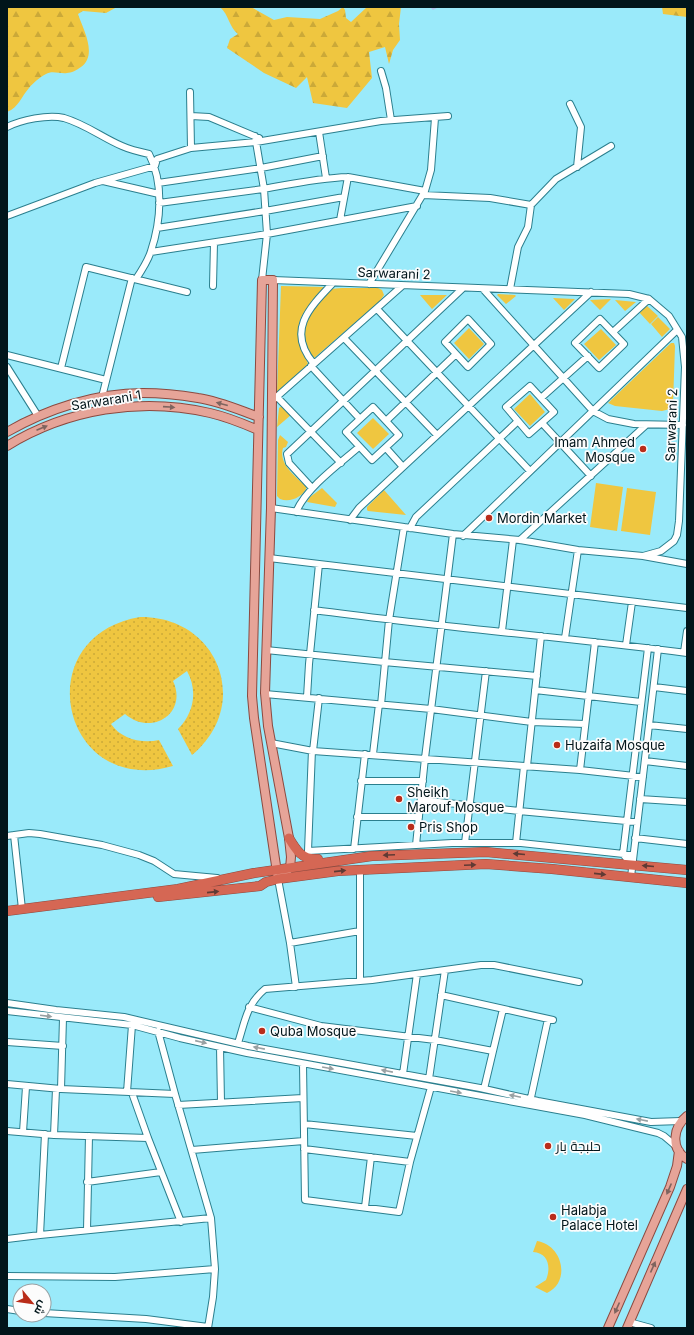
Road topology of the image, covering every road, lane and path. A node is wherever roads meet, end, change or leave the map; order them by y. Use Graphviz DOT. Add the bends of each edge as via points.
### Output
graph roads {
  1 [pos="381,71"];
  2 [pos="190,92"];
  3 [pos="570,104"];
  4 [pos="191,116"];
  5 [pos="448,116"];
  6 [pos="436,118"];
  7 [pos="391,120"];
  8 [pos="7,127"];
  9 [pos="319,132"];
  10 [pos="256,139"];
  11 [pos="611,146"];
  12 [pos="191,148"];
  13 [pos="323,156"];
  14 [pos="155,166"];
  15 [pos="577,166"];
  16 [pos="261,168"];
  17 [pos="348,177"];
  18 [pos="326,178"];
  19 [pos="101,180"];
  20 [pos="158,183"];
  21 [pos="264,189"];
  22 [pos="424,193"];
  23 [pos="159,194"];
  24 [pos="344,197"];
  25 [pos="159,203"];
  26 [pos="531,204"];
  27 [pos="416,206"];
  28 [pos="265,212"];
  29 [pos="7,216"];
  30 [pos="340,220"];
  31 [pos="157,228"];
  32 [pos="268,234"];
  33 [pos="214,243"];
  34 [pos="151,252"];
  35 [pos="134,278"];
  36 [pos="262,280"];
  37 [pos="273,280"];
  38 [pos="333,283"];
  39 [pos="369,284"];
  40 [pos="213,286"];
  41 [pos="402,286"];
  42 [pos="463,288"];
  43 [pos="483,289"];
  44 [pos="510,289"];
  45 [pos="187,292"];
  46 [pos="591,292"];
  47 [pos="649,300"];
  48 [pos="377,309"];
  49 [pos="678,330"];
  50 [pos="613,332"];
  51 [pos="344,338"];
  52 [pos="407,341"];
  53 [pos="533,345"];
  54 [pos="456,354"];
  55 [pos="7,355"];
  56 [pos="588,356"];
  57 [pos="313,365"];
  58 [pos="7,367"];
  59 [pos="61,368"];
  60 [pos="375,371"];
  61 [pos="437,372"];
  62 [pos="564,378"];
  63 [pos="106,380"];
  64 [pos="102,397"];
  65 [pos="541,398"];
  66 [pos="275,399"];
  67 [pos="343,401"];
  68 [pos="406,402"];
  69 [pos="468,406"];
  70 [pos="63,407"];
  71 [pos="593,411"];
  72 [pos="38,416"];
  73 [pos="259,417"];
  74 [pos="67,418"];
  75 [pos="360,419"];
  76 [pos="386,421"];
  77 [pos="518,421"];
  78 [pos="542,423"];
  79 [pos="646,424"];
  80 [pos="683,425"];
  81 [pos="258,430"];
  82 [pos="7,432"];
  83 [pos="310,432"];
  84 [pos="437,435"];
  85 [pos="500,439"];
  86 [pos="560,443"];
  87 [pos="7,446"];
  88 [pos="359,447"];
  89 [pos="386,448"];
  90 [pos="341,463"];
  91 [pos="403,467"];
  92 [pos="530,471"];
  93 [pos="591,476"];
  94 [pos="312,488"];
  95 [pos="271,508"];
  96 [pos="296,512"];
  97 [pos="350,520"];
  98 [pos="679,521"];
  99 [pos="687,521"];
  100 [pos="407,528"];
  101 [pos="453,534"];
  102 [pos="463,536"];
  103 [pos="516,540"];
  104 [pos="578,550"];
  105 [pos="643,556"];
  106 [pos="269,558"];
  107 [pos="319,564"];
  108 [pos="687,564"];
  109 [pos="397,574"];
  110 [pos="447,580"];
  111 [pos="507,587"];
  112 [pos="571,595"];
  113 [pos="632,602"];
  114 [pos="687,608"];
  115 [pos="314,610"];
  116 [pos="389,620"];
  117 [pos="442,624"];
  118 [pos="254,629"];
  119 [pos="267,630"];
  120 [pos="502,631"];
  121 [pos="687,631"];
  122 [pos="541,636"];
  123 [pos="565,638"];
  124 [pos="595,642"];
  125 [pos="626,645"];
  126 [pos="648,648"];
  127 [pos="658,649"];
  128 [pos="266,650"];
  129 [pos="686,653"];
  130 [pos="310,654"];
  131 [pos="384,662"];
  132 [pos="437,667"];
  133 [pos="486,672"];
  134 [pos="537,676"];
  135 [pos="654,687"];
  136 [pos="535,690"];
  137 [pos="687,691"];
  138 [pos="265,694"];
  139 [pos="589,696"];
  140 [pos="307,698"];
  141 [pos="319,698"];
  142 [pos="641,702"];
  143 [pos="380,704"];
  144 [pos="431,709"];
  145 [pos="480,716"];
  146 [pos="532,722"];
  147 [pos="585,724"];
  148 [pos="649,725"];
  149 [pos="687,729"];
  150 [pos="271,743"];
  151 [pos="313,750"];
  152 [pos="365,754"];
  153 [pos="373,754"];
  154 [pos="425,758"];
  155 [pos="645,761"];
  156 [pos="476,762"];
  157 [pos="525,766"];
  158 [pos="687,766"];
  159 [pos="580,770"];
  160 [pos="633,775"];
  161 [pos="643,776"];
  162 [pos="361,781"];
  163 [pos="423,781"];
  164 [pos="640,799"];
  165 [pos="421,800"];
  166 [pos="687,802"];
  167 [pos="469,806"];
  168 [pos="519,811"];
  169 [pos="357,817"];
  170 [pos="419,817"];
  171 [pos="627,821"];
  172 [pos="637,822"];
  173 [pos="14,835"];
  174 [pos="7,836"];
  175 [pos="289,838"];
  176 [pos="636,838"];
  177 [pos="465,843"];
  178 [pos="516,843"];
  179 [pos="687,844"];
  180 [pos="416,845"];
  181 [pos="354,849"];
  182 [pos="624,854"];
  183 [pos="633,854"];
  184 [pos="361,858"];
  185 [pos="632,865"];
  186 [pos="290,868"];
  187 [pos="277,869"];
  188 [pos="360,869"];
  189 [pos="687,870"];
  190 [pos="631,877"];
  191 [pos="227,879"];
  192 [pos="279,882"];
  193 [pos="687,883"];
  194 [pos="26,910"];
  195 [pos="7,911"];
  196 [pos="7,916"];
  197 [pos="360,931"];
  198 [pos="290,943"];
  199 [pos="445,970"];
  200 [pos="417,974"];
  201 [pos="360,981"];
  202 [pos="579,982"];
  203 [pos="296,987"];
  204 [pos="441,995"];
  205 [pos="7,1003"];
  206 [pos="249,1008"];
  207 [pos="503,1009"];
  208 [pos="7,1011"];
  209 [pos="63,1018"];
  210 [pos="132,1025"];
  211 [pos="182,1030"];
  212 [pos="158,1031"];
  213 [pos="408,1037"];
  214 [pos="180,1038"];
  215 [pos="435,1040"];
  216 [pos="7,1042"];
  217 [pos="238,1043"];
  218 [pos="63,1046"];
  219 [pos="220,1047"];
  220 [pos="493,1051"];
  221 [pos="303,1064"];
  222 [pos="371,1068"];
  223 [pos="403,1074"];
  224 [pos="370,1076"];
  225 [pos="429,1078"];
  226 [pos="7,1084"];
  227 [pos="26,1087"];
  228 [pos="431,1087"];
  229 [pos="58,1089"];
  230 [pos="484,1089"];
  231 [pos="130,1093"];
  232 [pos="175,1094"];
  233 [pos="303,1098"];
  234 [pos="221,1102"];
  235 [pos="529,1102"];
  236 [pos="178,1105"];
  237 [pos="585,1113"];
  238 [pos="684,1118"];
  239 [pos="304,1124"];
  240 [pos="7,1131"];
  241 [pos="23,1132"];
  242 [pos="45,1134"];
  243 [pos="54,1135"];
  244 [pos="89,1136"];
  245 [pos="417,1136"];
  246 [pos="148,1138"];
  247 [pos="304,1141"];
  248 [pos="304,1149"];
  249 [pos="678,1149"];
  250 [pos="192,1150"];
  251 [pos="371,1157"];
  252 [pos="687,1159"];
  253 [pos="410,1162"];
  254 [pos="161,1172"];
  255 [pos="87,1182"];
  256 [pos="687,1189"];
  257 [pos="365,1207"];
  258 [pos="211,1218"];
  259 [pos="181,1222"];
  260 [pos="87,1230"];
  261 [pos="40,1235"];
  262 [pos="7,1240"];
  263 [pos="215,1269"];
  264 [pos="7,1276"];
  265 [pos="52,1313"];
  266 [pos="628,1325"];
  267 [pos="208,1327"];
  268 [pos="608,1328"];
  269 [pos="651,1328"];
  1 -- 7 [label="street"];
  2 -- 4 [label="street"];
  3 -- 15 [label="street" via="581,126"];
  4 -- 10 [label="street" via="209,117"];
  4 -- 12 [label="street"];
  5 -- 6 [label="street"];
  6 -- 7 [label="street"];
  6 -- 22 [label="street" via="431,170"];
  7 -- 9 [label="street"];
  8 -- 14 [label="street" via="19,121 62,118 123,147 149,154"];
  9 -- 10 [label="street" via="266,140"];
  9 -- 13 [label="street"];
  10 -- 12 [label="street"];
  10 -- 16 [label="street"];
  11 -- 15 [label="street"];
  12 -- 14 [label="street" via="157,159"];
  13 -- 16 [label="street"];
  13 -- 18 [label="street"];
  14 -- 19 [label="street"];
  14 -- 20 [label="street"];
  15 -- 26 [label="street" via="556,179"];
  16 -- 20 [label="street"];
  16 -- 21 [label="street"];
  17 -- 18 [label="street"];
  17 -- 22 [label="street"];
  17 -- 24 [label="street"];
  18 -- 21 [label="street"];
  19 -- 23 [label="street"];
  19 -- 29 [label="street"];
  20 -- 23 [label="street"];
  21 -- 25 [label="street"];
  21 -- 28 [label="street"];
  22 -- 26 [label="street"];
  22 -- 27 [label="street"];
  23 -- 25 [label="street"];
  24 -- 28 [label="street"];
  24 -- 30 [label="street"];
  25 -- 31 [label="street"];
  26 -- 44 [label="street" via="528,227 518,246"];
  27 -- 30 [label="street"];
  27 -- 39 [label="street"];
  28 -- 31 [label="street"];
  28 -- 32 [label="street"];
  30 -- 32 [label="street"];
  31 -- 34 [label="street"];
  32 -- 33 [label="street"];
  32 -- 36 [label="street"];
  33 -- 34 [label="street"];
  33 -- 40 [label="street"];
  34 -- 35 [label="street"];
  35 -- 45 [label="street"];
  35 -- 59 [label="street" via="86,267"];
  35 -- 63 [label="street"];
  36 -- 37 [label="main road, Sarwarani 2"];
  36 -- 73 [label="main road"];
  37 -- 38 [label="street, Sarwarani 2"];
  37 -- 66 [label="main road"];
  38 -- 39 [label="street, Sarwarani 2"];
  38 -- 57 [label="street" via="310,307 302,326 305,350"];
  39 -- 41 [label="street, Sarwarani 2"];
  41 -- 42 [label="street, Sarwarani 2"];
  41 -- 48 [label="street"];
  42 -- 43 [label="street, Sarwarani 2"];
  42 -- 52 [label="street"];
  43 -- 44 [label="street, Sarwarani 2"];
  43 -- 53 [label="street"];
  44 -- 46 [label="street, Sarwarani 2"];
  46 -- 47 [label="street, Sarwarani 2" via="629,294"];
  46 -- 53 [label="street"];
  47 -- 49 [label="street, Sarwarani 2" via="669,316"];
  47 -- 50 [label="street"];
  48 -- 51 [label="street"];
  48 -- 52 [label="street"];
  49 -- 71 [label="street"];
  49 -- 80 [label="street, Sarwarani 2" via="682,337 685,367"];
  50 -- 56 [label="street" via="624,344 599,368"];
  50 -- 56 [label="street" via="600,319 576,343"];
  51 -- 57 [label="street"];
  51 -- 60 [label="street"];
  52 -- 60 [label="street"];
  52 -- 61 [label="street"];
  53 -- 62 [label="street"];
  53 -- 69 [label="street"];
  54 -- 54 [label="street" via="444,342 468,320 492,344 468,367"];
  54 -- 61 [label="street"];
  55 -- 59 [label="street"];
  56 -- 62 [label="street"];
  57 -- 66 [label="street"];
  57 -- 67 [label="street"];
  58 -- 72 [label="street"];
  59 -- 63 [label="street"];
  60 -- 67 [label="street"];
  60 -- 68 [label="street"];
  61 -- 68 [label="street"];
  61 -- 69 [label="street"];
  62 -- 65 [label="street"];
  62 -- 71 [label="street"];
  63 -- 64 [label="street"];
  64 -- 70 [label="main road"];
  73 -- 64 [label="main road, one-way" via="199,398 144,393"];
  65 -- 77 [label="street" via="530,386 506,408"];
  65 -- 78 [label="street" via="554,412"];
  66 -- 83 [label="street"];
  66 -- 95 [label="main road"];
  67 -- 75 [label="street"];
  67 -- 83 [label="street"];
  68 -- 76 [label="street"];
  68 -- 84 [label="street"];
  69 -- 84 [label="street"];
  69 -- 85 [label="street"];
  70 -- 72 [label="main road"];
  70 -- 74 [label="main road"];
  71 -- 79 [label="street" via="608,419"];
  71 -- 86 [label="street"];
  72 -- 82 [label="main road"];
  73 -- 81 [label="main road"];
  74 -- 81 [label="main road, Sarwarani 1, one-way" via="125,407 158,406 211,413"];
  87 -- 74 [label="main road, Sarwarani 1, one-way"];
  75 -- 76 [label="street" via="373,407"];
  75 -- 88 [label="street" via="346,432"];
  76 -- 89 [label="street" via="399,435"];
  77 -- 78 [label="street" via="530,434"];
  77 -- 85 [label="street"];
  78 -- 86 [label="street"];
  79 -- 80 [label="street"];
  79 -- 93 [label="street"];
  80 -- 98 [label="street, Sarwarani 2"];
  81 -- 118 [label="main road"];
  83 -- 90 [label="street"];
  83 -- 94 [label="street" via="287,454 289,463"];
  84 -- 91 [label="street"];
  85 -- 92 [label="street"];
  85 -- 100 [label="street"];
  86 -- 92 [label="street"];
  86 -- 93 [label="street"];
  88 -- 89 [label="street" via="372,460"];
  88 -- 90 [label="street"];
  89 -- 91 [label="street"];
  90 -- 94 [label="street"];
  91 -- 97 [label="street" via="359,508"];
  92 -- 102 [label="street"];
  93 -- 103 [label="street"];
  94 -- 96 [label="street" via="300,502"];
  95 -- 96 [label="street, Sarwarani 2"];
  95 -- 106 [label="main road"];
  96 -- 97 [label="street, Sarwarani 2"];
  97 -- 100 [label="street, Sarwarani 2"];
  98 -- 99 [label="street"];
  98 -- 105 [label="street, Sarwarani 2" via="674,541 661,551"];
  100 -- 101 [label="street, Sarwarani 2"];
  100 -- 109 [label="street"];
  101 -- 102 [label="street, Sarwarani 2"];
  101 -- 110 [label="street"];
  102 -- 103 [label="street, Sarwarani 2"];
  103 -- 104 [label="street, Sarwarani 2"];
  103 -- 111 [label="street"];
  104 -- 105 [label="street, Sarwarani 2"];
  104 -- 112 [label="street"];
  105 -- 108 [label="street"];
  106 -- 107 [label="street"];
  106 -- 119 [label="main road"];
  107 -- 109 [label="street"];
  107 -- 115 [label="street"];
  109 -- 110 [label="street"];
  109 -- 116 [label="street"];
  110 -- 111 [label="street"];
  110 -- 117 [label="street"];
  111 -- 112 [label="street"];
  111 -- 120 [label="street"];
  112 -- 113 [label="street"];
  112 -- 123 [label="street"];
  113 -- 114 [label="street"];
  113 -- 125 [label="street"];
  115 -- 116 [label="street"];
  115 -- 130 [label="street"];
  116 -- 117 [label="street"];
  116 -- 131 [label="street"];
  117 -- 120 [label="street"];
  117 -- 132 [label="street"];
  118 -- 119 [label="main road"];
  118 -- 187 [label="main road" via="252,696"];
  119 -- 128 [label="main road"];
  120 -- 122 [label="street"];
  121 -- 129 [label="street"];
  122 -- 123 [label="street"];
  122 -- 134 [label="street"];
  123 -- 124 [label="street"];
  124 -- 125 [label="street"];
  124 -- 139 [label="street"];
  125 -- 126 [label="street"];
  126 -- 127 [label="street"];
  126 -- 142 [label="street"];
  127 -- 129 [label="street"];
  127 -- 135 [label="street"];
  128 -- 130 [label="street"];
  128 -- 138 [label="main road"];
  130 -- 131 [label="street"];
  130 -- 140 [label="street"];
  131 -- 132 [label="street"];
  131 -- 143 [label="street"];
  132 -- 133 [label="street"];
  132 -- 144 [label="street"];
  133 -- 134 [label="street"];
  133 -- 145 [label="street"];
  134 -- 136 [label="street"];
  135 -- 137 [label="street"];
  135 -- 148 [label="street"];
  136 -- 139 [label="street"];
  136 -- 146 [label="street"];
  138 -- 140 [label="street"];
  138 -- 150 [label="main road"];
  139 -- 142 [label="street"];
  139 -- 147 [label="street"];
  140 -- 141 [label="street"];
  141 -- 143 [label="street"];
  141 -- 151 [label="street"];
  142 -- 160 [label="street"];
  143 -- 144 [label="street"];
  143 -- 153 [label="street"];
  144 -- 145 [label="street"];
  144 -- 154 [label="street"];
  145 -- 146 [label="street"];
  145 -- 156 [label="street"];
  146 -- 147 [label="street"];
  146 -- 157 [label="street"];
  147 -- 159 [label="street"];
  148 -- 149 [label="street"];
  148 -- 155 [label="street"];
  150 -- 151 [label="street"];
  150 -- 175 [label="main road"];
  151 -- 152 [label="street"];
  151 -- 181 [label="street" via="308,851"];
  152 -- 153 [label="street"];
  152 -- 162 [label="street"];
  153 -- 154 [label="street"];
  154 -- 156 [label="street"];
  154 -- 163 [label="street"];
  155 -- 158 [label="street"];
  155 -- 161 [label="street"];
  156 -- 157 [label="street"];
  156 -- 167 [label="street"];
  157 -- 159 [label="street"];
  157 -- 168 [label="street"];
  159 -- 160 [label="street"];
  160 -- 161 [label="street"];
  160 -- 171 [label="street"];
  161 -- 164 [label="street"];
  162 -- 163 [label="street"];
  162 -- 169 [label="street"];
  163 -- 165 [label="street"];
  164 -- 166 [label="street"];
  164 -- 172 [label="street"];
  165 -- 167 [label="street"];
  165 -- 170 [label="street"];
  167 -- 168 [label="street"];
  167 -- 177 [label="street"];
  168 -- 171 [label="street"];
  168 -- 178 [label="street"];
  169 -- 170 [label="street"];
  169 -- 181 [label="street"];
  170 -- 180 [label="street"];
  171 -- 172 [label="street"];
  171 -- 182 [label="street"];
  172 -- 176 [label="street"];
  173 -- 174 [label="street"];
  173 -- 191 [label="street" via="40,834 102,845 139,855 180,876"];
  173 -- 194 [label="street"];
  175 -- 184 [label="highway" via="299,853 309,859 348,856"];
  175 -- 186 [label="main road"];
  176 -- 179 [label="street"];
  176 -- 183 [label="street"];
  177 -- 178 [label="street"];
  177 -- 180 [label="street"];
  178 -- 182 [label="street"];
  180 -- 181 [label="street"];
  182 -- 183 [label="street"];
  182 -- 185 [label="street"];
  183 -- 185 [label="street"];
  185 -- 184 [label="highway, one-way" via="486,852"];
  184 -- 186 [label="highway"];
  189 -- 185 [label="highway, one-way"];
  185 -- 190 [label="street"];
  186 -- 187 [label="highway"];
  186 -- 192 [label="main road"];
  187 -- 191 [label="highway"];
  187 -- 192 [label="main road"];
  188 -- 190 [label="highway, one-way" via="486,864"];
  192 -- 188 [label="highway, one-way" via="306,874"];
  188 -- 197 [label="street"];
  190 -- 193 [label="highway"];
  191 -- 194 [label="highway" via="178,889"];
  194 -- 192 [label="highway, one-way" via="174,896"];
  192 -- 198 [label="street"];
  194 -- 195 [label="highway"];
  194 -- 196 [label="highway"];
  197 -- 198 [label="street"];
  197 -- 201 [label="street"];
  198 -- 203 [label="street"];
  199 -- 200 [label="street"];
  199 -- 202 [label="street" via="481,965 500,966"];
  199 -- 204 [label="street"];
  200 -- 201 [label="street"];
  200 -- 213 [label="street"];
  201 -- 203 [label="street"];
  203 -- 206 [label="street" via="265,990 256,997"];
  204 -- 207 [label="street"];
  204 -- 215 [label="street"];
  205 -- 211 [label="street" via="124,1017"];
  206 -- 213 [label="street" via="321,1026"];
  206 -- 217 [label="street"];
  207 -- 220 [label="street"];
  207 -- 235 [label="street" via="551,1020"];
  208 -- 209 [label="street, one-way"];
  209 -- 210 [label="street"];
  209 -- 218 [label="street"];
  210 -- 212 [label="street"];
  210 -- 231 [label="street"];
  211 -- 214 [label="street"];
  211 -- 217 [label="street"];
  212 -- 214 [label="street"];
  212 -- 232 [label="street"];
  213 -- 215 [label="street"];
  213 -- 223 [label="street"];
  214 -- 219 [label="street, one-way"];
  215 -- 220 [label="street"];
  215 -- 225 [label="street"];
  216 -- 218 [label="street"];
  222 -- 217 [label="street, one-way"];
  218 -- 229 [label="street"];
  219 -- 221 [label="street"];
  219 -- 234 [label="street"];
  220 -- 230 [label="street"];
  221 -- 224 [label="street, one-way"];
  221 -- 233 [label="street"];
  223 -- 222 [label="street, one-way"];
  222 -- 224 [label="street"];
  223 -- 225 [label="street"];
  224 -- 228 [label="street"];
  225 -- 230 [label="street"];
  226 -- 227 [label="street"];
  227 -- 229 [label="street"];
  227 -- 241 [label="street"];
  228 -- 235 [label="street, one-way"];
  228 -- 245 [label="street"];
  229 -- 231 [label="street"];
  229 -- 243 [label="street"];
  235 -- 230 [label="street, one-way"];
  231 -- 232 [label="street"];
  231 -- 246 [label="street"];
  232 -- 236 [label="street"];
  233 -- 234 [label="street"];
  233 -- 239 [label="street"];
  234 -- 236 [label="street"];
  235 -- 237 [label="street"];
  236 -- 250 [label="street"];
  238 -- 237 [label="street, one-way" via="651,1122"];
  237 -- 249 [label="street" via="658,1133"];
  238 -- 249 [label="main road" via="675,1134"];
  239 -- 245 [label="street"];
  239 -- 247 [label="street"];
  240 -- 241 [label="street"];
  241 -- 242 [label="street"];
  242 -- 243 [label="street"];
  242 -- 261 [label="street"];
  243 -- 244 [label="street"];
  244 -- 246 [label="street"];
  244 -- 255 [label="street"];
  245 -- 253 [label="street"];
  246 -- 254 [label="street"];
  247 -- 248 [label="street"];
  247 -- 250 [label="street"];
  248 -- 251 [label="street"];
  248 -- 257 [label="street" via="305,1200"];
  249 -- 252 [label="main road"];
  249 -- 268 [label="main road, one-way" via="677,1166 670,1186"];
  250 -- 258 [label="street"];
  251 -- 253 [label="street"];
  251 -- 257 [label="street"];
  253 -- 257 [label="street" via="399,1212"];
  254 -- 255 [label="street"];
  254 -- 259 [label="street"];
  255 -- 260 [label="street"];
  266 -- 256 [label="main road, one-way"];
  258 -- 259 [label="street"];
  258 -- 263 [label="street"];
  259 -- 260 [label="street"];
  260 -- 261 [label="street"];
  261 -- 262 [label="street"];
  263 -- 264 [label="street" via="115,1276"];
  263 -- 267 [label="street"];
  265 -- 267 [label="street" via="146,1319"];
  266 -- 269 [label="street"];
}
